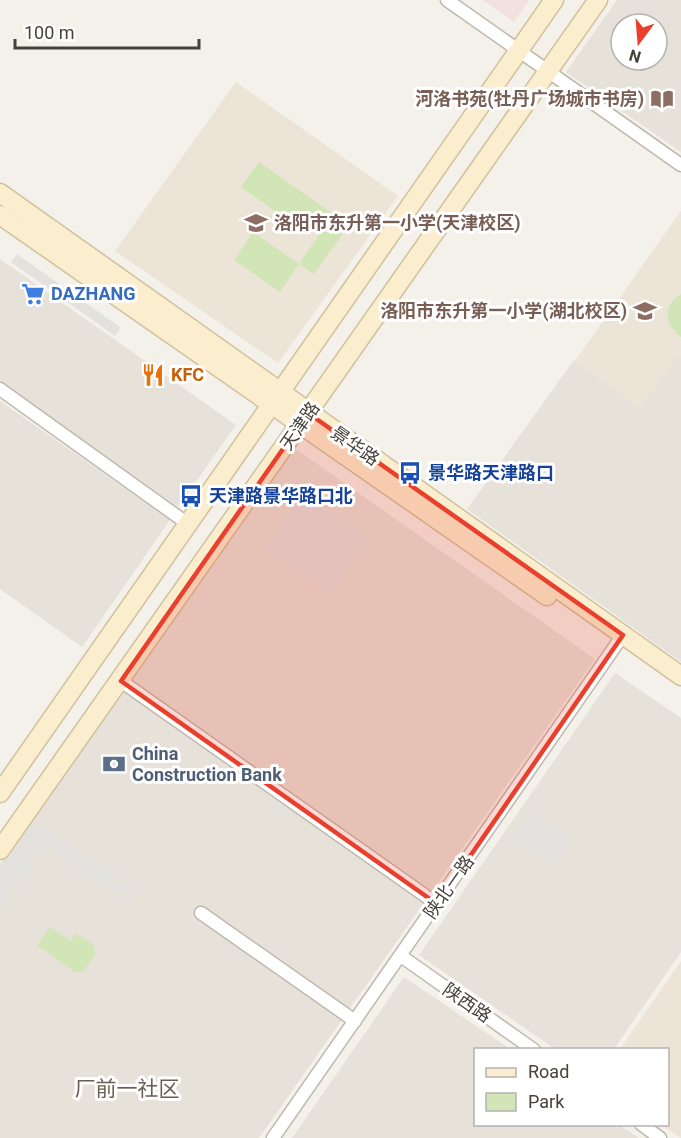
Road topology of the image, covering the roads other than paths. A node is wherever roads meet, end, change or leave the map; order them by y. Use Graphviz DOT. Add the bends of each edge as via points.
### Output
graph roads {
  1 [pos="447,0"];
  2 [pos="554,0"];
  3 [pos="598,0"];
  4 [pos="519,50"];
  5 [pos="549,71"];
  6 [pos="681,165"];
  7 [pos="0,193"];
  8 [pos="0,215"];
  9 [pos="0,389"];
  10 [pos="275,399"];
  11 [pos="304,419"];
  12 [pos="188,524"];
  13 [pos="620,640"];
  14 [pos="681,676"];
  15 [pos="121,681"];
  16 [pos="681,688"];
  17 [pos="0,793"];
  18 [pos="0,850"];
  19 [pos="437,904"];
  20 [pos="201,913"];
  21 [pos="401,956"];
  22 [pos="355,1021"];
  23 [pos="531,1048"];
  24 [pos="642,1126"];
  25 [pos="273,1138"];
  26 [pos="660,1138"];
  1 -- 4 [label="street"];
  2 -- 4 [label="main road, 天津路"];
  3 -- 5 [label="main road, 天津路"];
  4 -- 5 [label="street"];
  4 -- 10 [label="main road, 天津路"];
  5 -- 6 [label="street"];
  5 -- 11 [label="main road, 天津路"];
  7 -- 10 [label="main road, 景华路"];
  8 -- 10 [label="main road, 景华路"];
  9 -- 12 [label="street"];
  10 -- 11 [label="main road, 景华路"];
  10 -- 12 [label="main road, 天津路"];
  11 -- 13 [label="main road, 景华路"];
  11 -- 15 [label="main road, 天津路"];
  12 -- 17 [label="main road, 天津路"];
  13 -- 14 [label="main road, 景华路"];
  13 -- 16 [label="main road, 景华路"];
  13 -- 19 [label="street, 陕北一路"];
  15 -- 18 [label="main road, 天津路"];
  15 -- 19 [label="street"];
  19 -- 21 [label="street, 陕北一路"];
  20 -- 22 [label="street"];
  21 -- 22 [label="street, 陕北一路"];
  21 -- 23 [label="street, 陕西路"];
  22 -- 25 [label="street, 陕北一路"];
  24 -- 26 [label="street"];
}
